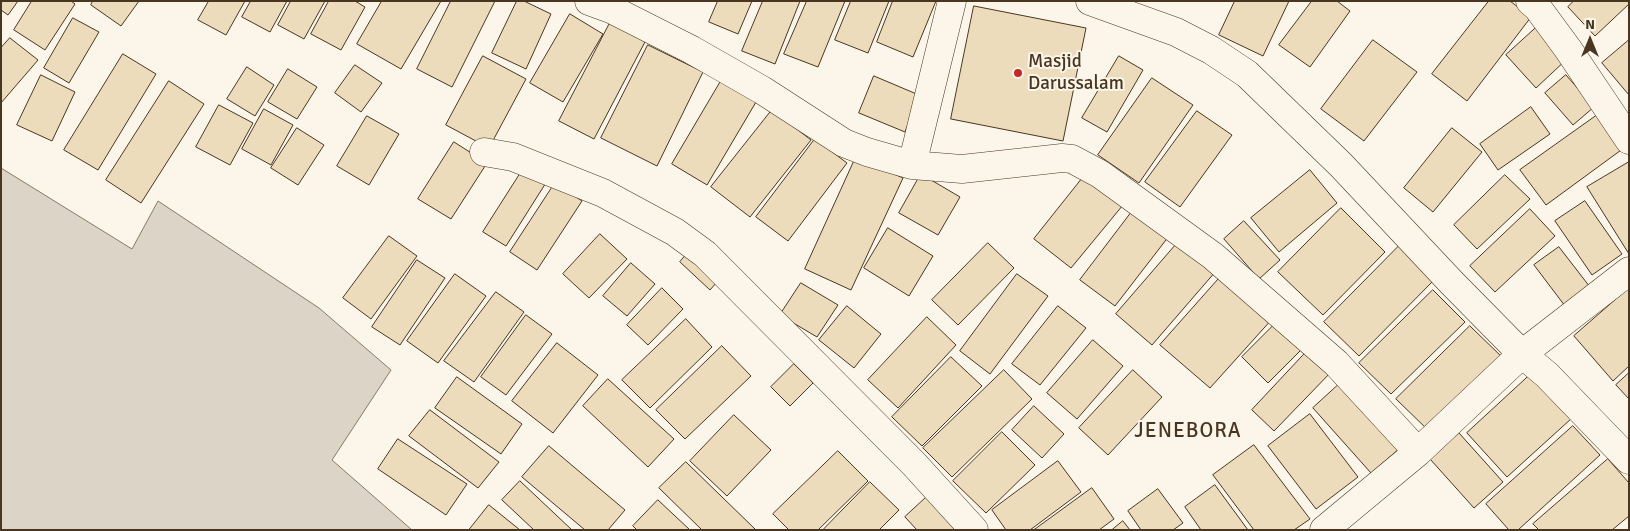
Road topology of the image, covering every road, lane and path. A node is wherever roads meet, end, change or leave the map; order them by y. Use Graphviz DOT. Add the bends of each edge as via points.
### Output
graph roads {
  1 [pos="589,1"];
  2 [pos="952,1"];
  3 [pos="1090,1"];
  4 [pos="1530,1"];
  5 [pos="1629,140"];
  6 [pos="484,152"];
  7 [pos="912,165"];
  8 [pos="1629,271"];
  9 [pos="1522,354"];
  10 [pos="1418,452"];
  11 [pos="1629,460"];
  12 [pos="974,530"];
  13 [pos="1324,530"];
  1 -- 7 [label="street" via="692,50 844,143"];
  2 -- 7 [label="street"];
  3 -- 9 [label="street" via="1176,32 1211,50 1246,74 1341,165"];
  4 -- 5 [label="street" via="1568,48"];
  6 -- 12 [label="street" via="513,157 604,193 690,242 914,464"];
  7 -- 10 [label="street" via="962,169 1062,158 1078,161 1213,256 1336,363"];
  8 -- 9 [label="street"];
  9 -- 10 [label="street"];
  9 -- 11 [label="street"];
  10 -- 13 [label="street"];
}
